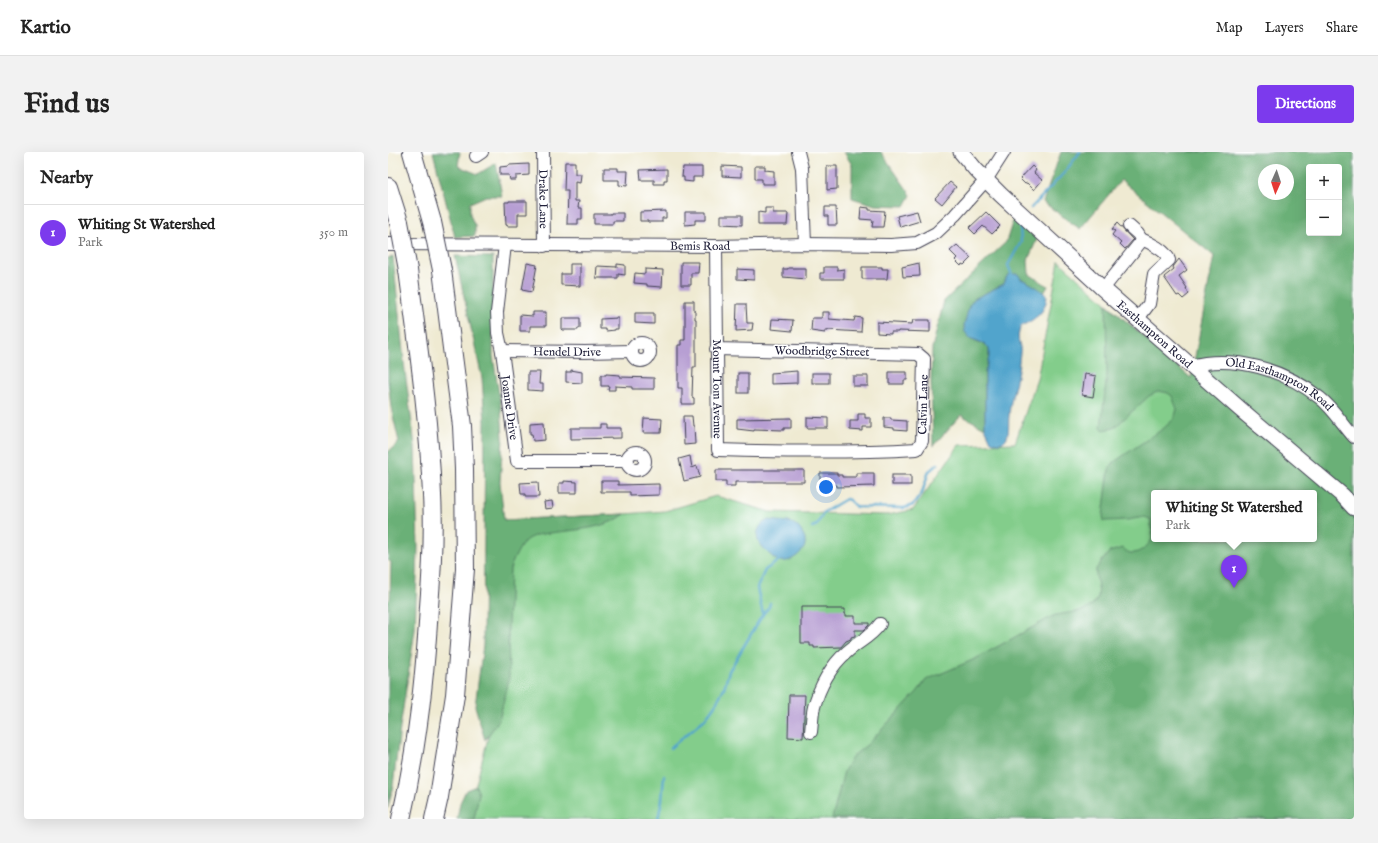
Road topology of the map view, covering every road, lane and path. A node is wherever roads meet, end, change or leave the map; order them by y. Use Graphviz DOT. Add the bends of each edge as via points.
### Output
graph roads {
  1 [pos="412,152"];
  2 [pos="544,152"];
  3 [pos="798,152"];
  4 [pos="961,152"];
  5 [pos="1004,152"];
  6 [pos="986,180"];
  7 [pos="388,187"];
  8 [pos="1129,226"];
  9 [pos="1140,239"];
  10 [pos="388,244"];
  11 [pos="805,244"];
  12 [pos="505,245"];
  13 [pos="544,246"];
  14 [pos="716,246"];
  15 [pos="1103,289"];
  16 [pos="1137,320"];
  17 [pos="716,349"];
  18 [pos="502,351"];
  19 [pos="632,351"];
  20 [pos="924,360"];
  21 [pos="1190,366"];
  22 [pos="1354,437"];
  23 [pos="918,447"];
  24 [pos="628,461"];
  25 [pos="1354,508"];
  26 [pos="880,624"];
  27 [pos="811,732"];
  28 [pos="401,819"];
  29 [pos="434,819"];
  1 -- 29 [label="highway, bridge" via="432,222 442,270 462,426 464,469 466,569 455,695"];
  2 -- 13 [label="street, Drake Lane"];
  3 -- 11 [label="street" via="802,168"];
  4 -- 6 [label="main road, Easthampton Road"];
  5 -- 6 [label="street, Bemis Road"];
  6 -- 11 [label="street, Bemis Road" via="936,233 917,243"];
  6 -- 15 [label="main road, Easthampton Road"];
  7 -- 28 [label="highway, bridge" via="399,222 408,270 428,430 432,497 433,555 422,697"];
  8 -- 9 [label="street"];
  9 -- 15 [label="street" via="1139,244"];
  9 -- 16 [label="street" via="1149,242 1168,256 1169,260 1154,274 1149,304"];
  10 -- 12 [label="street, Bemis Road"];
  11 -- 14 [label="street, Bemis Road"];
  12 -- 13 [label="street, Bemis Road"];
  12 -- 18 [label="street, Joanne Drive" via="497,312"];
  13 -- 14 [label="street, Bemis Road"];
  14 -- 17 [label="street, Mount Tom Avenue"];
  15 -- 16 [label="main road, Easthampton Road"];
  16 -- 21 [label="main road, Easthampton Road"];
  17 -- 20 [label="street, Woodbridge Street" via="918,354"];
  17 -- 23 [label="street, Mount Tom Avenue" via="718,450 881,451"];
  18 -- 19 [label="street, Hendel Drive"];
  18 -- 24 [label="street, Joanne Drive" via="517,461"];
  20 -- 23 [label="street, Calvin Lane" via="922,441"];
  21 -- 22 [label="street, Old Easthampton Road" via="1220,362 1242,363 1292,380 1322,400"];
  21 -- 25 [label="main road, Easthampton Road"];
  26 -- 27 [label="street" via="869,636 846,652 826,678 814,708"];
}
